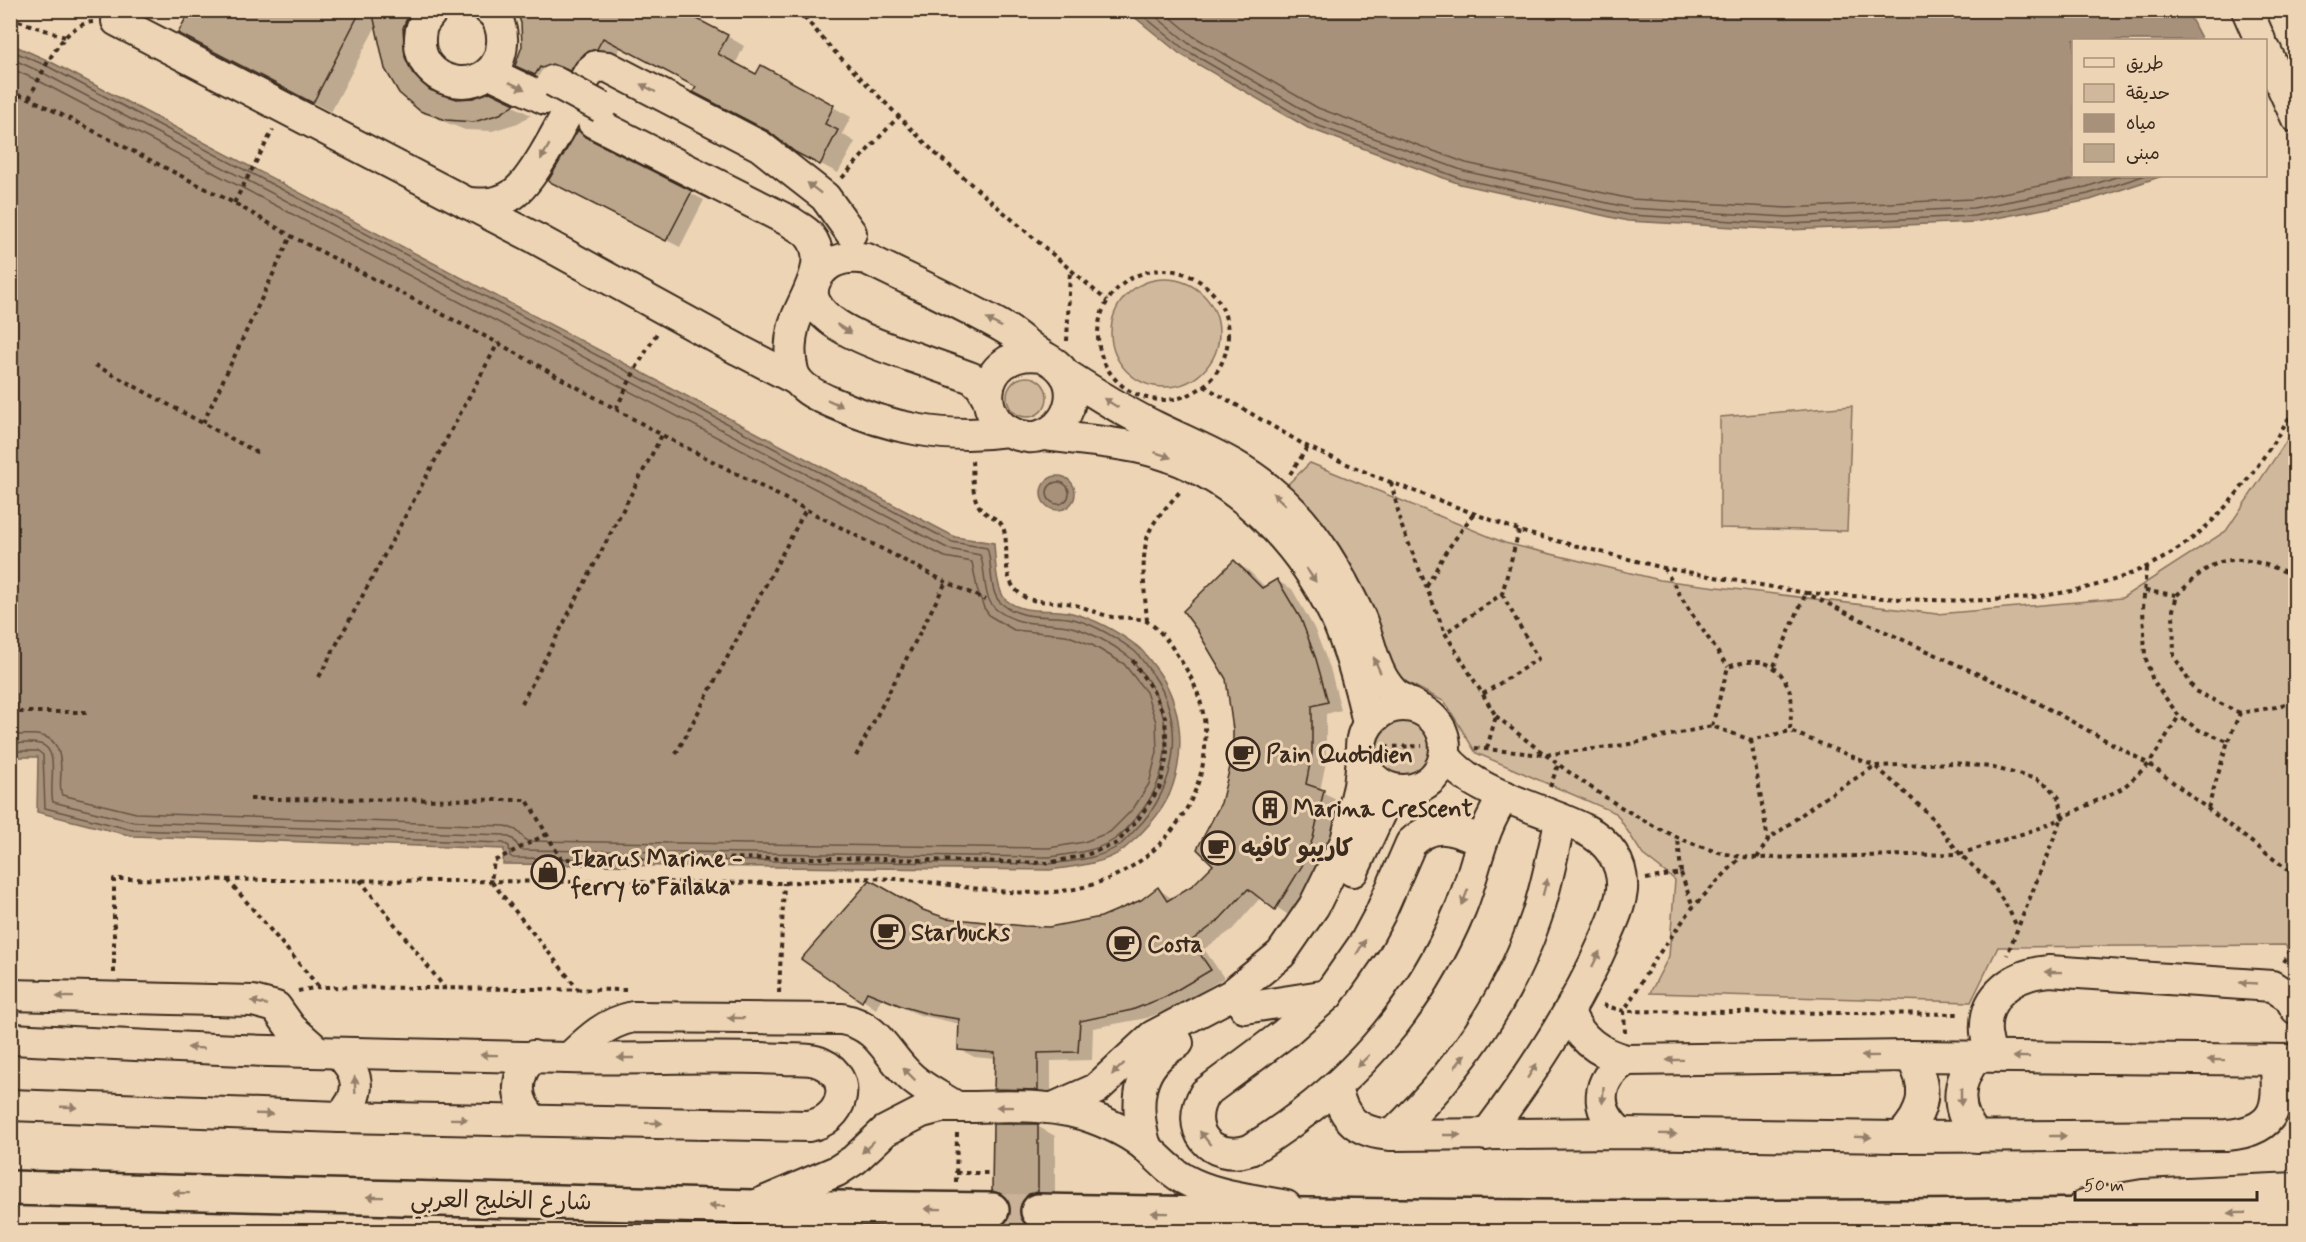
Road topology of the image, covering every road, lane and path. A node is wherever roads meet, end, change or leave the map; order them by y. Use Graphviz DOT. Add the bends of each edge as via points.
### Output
graph roads {
  1 [pos="433,10"];
  2 [pos="489,10"];
  3 [pos="798,10"];
  4 [pos="2247,10"];
  5 [pos="10,18"];
  6 [pos="117,21"];
  7 [pos="65,37"];
  8 [pos="2260,39"];
  9 [pos="2267,55"];
  10 [pos="496,64"];
  11 [pos="10,93"];
  12 [pos="29,98"];
  13 [pos="285,108"];
  14 [pos="597,115"];
  15 [pos="899,116"];
  16 [pos="2295,117"];
  17 [pos="530,178"];
  18 [pos="825,197"];
  19 [pos="234,203"];
  20 [pos="467,203"];
  21 [pos="851,233"];
  22 [pos="291,236"];
  23 [pos="535,238"];
  24 [pos="867,259"];
  25 [pos="1070,269"];
  26 [pos="812,284"];
  27 [pos="1107,301"];
  28 [pos="671,312"];
  29 [pos="794,325"];
  30 [pos="498,343"];
  31 [pos="739,350"];
  32 [pos="95,365"];
  33 [pos="1054,365"];
  34 [pos="797,380"];
  35 [pos="1204,386"];
  36 [pos="988,399"];
  37 [pos="2295,407"];
  38 [pos="616,409"];
  39 [pos="203,423"];
  40 [pos="1009,431"];
  41 [pos="969,434"];
  42 [pos="662,435"];
  43 [pos="1043,435"];
  44 [pos="260,454"];
  45 [pos="1199,470"];
  46 [pos="1391,482"];
  47 [pos="806,509"];
  48 [pos="1474,513"];
  49 [pos="1519,531"];
  50 [pos="1664,568"];
  51 [pos="2146,568"];
  52 [pos="2295,577"];
  53 [pos="946,582"];
  54 [pos="1427,587"];
  55 [pos="2145,591"];
  56 [pos="1806,593"];
  57 [pos="1502,594"];
  58 [pos="2176,595"];
  59 [pos="986,600"];
  60 [pos="1147,621"];
  61 [pos="1444,633"];
  62 [pos="1131,658"];
  63 [pos="1774,666"];
  64 [pos="1728,667"];
  65 [pos="319,677"];
  66 [pos="1483,694"];
  67 [pos="2295,700"];
  68 [pos="522,703"];
  69 [pos="1416,707"];
  70 [pos="10,712"];
  71 [pos="88,712"];
  72 [pos="2240,713"];
  73 [pos="1496,716"];
  74 [pos="2179,716"];
  75 [pos="1368,723"];
  76 [pos="1712,726"];
  77 [pos="1790,731"];
  78 [pos="1751,740"];
  79 [pos="2228,741"];
  80 [pos="1487,748"];
  81 [pos="676,754"];
  82 [pos="1544,754"];
  83 [pos="856,756"];
  84 [pos="1445,756"];
  85 [pos="1362,759"];
  86 [pos="2149,764"];
  87 [pos="1558,765"];
  88 [pos="1875,766"];
  89 [pos="1422,786"];
  90 [pos="1391,789"];
  91 [pos="250,799"];
  92 [pos="1554,806"];
  93 [pos="2208,808"];
  94 [pos="1493,818"];
  95 [pos="2062,818"];
  96 [pos="547,834"];
  97 [pos="1678,838"];
  98 [pos="1768,840"];
  99 [pos="1960,854"];
  100 [pos="1740,858"];
  101 [pos="1756,858"];
  102 [pos="1681,873"];
  103 [pos="2295,876"];
  104 [pos="227,879"];
  105 [pos="360,880"];
  106 [pos="491,881"];
  107 [pos="784,883"];
  108 [pos="1622,884"];
  109 [pos="1693,907"];
  110 [pos="2017,928"];
  111 [pos="319,987"];
  112 [pos="2005,987"];
  113 [pos="445,988"];
  114 [pos="578,989"];
  115 [pos="637,990"];
  116 [pos="297,991"];
  117 [pos="10,995"];
  118 [pos="1328,995"];
  119 [pos="114,998"];
  120 [pos="775,1000"];
  121 [pos="1573,1004"];
  122 [pos="1245,1008"];
  123 [pos="2295,1009"];
  124 [pos="1624,1011"];
  125 [pos="1989,1014"];
  126 [pos="2295,1036"];
  127 [pos="10,1039"];
  128 [pos="328,1053"];
  129 [pos="533,1056"];
  130 [pos="1910,1056"];
  131 [pos="1984,1056"];
  132 [pos="569,1058"];
  133 [pos="1626,1060"];
  134 [pos="2285,1060"];
  135 [pos="1336,1087"];
  136 [pos="10,1105"];
  137 [pos="957,1107"];
  138 [pos="1053,1108"];
  139 [pos="2284,1111"];
  140 [pos="340,1117"];
  141 [pos="534,1120"];
  142 [pos="1621,1133"];
  143 [pos="1392,1135"];
  144 [pos="1486,1135"];
  145 [pos="1900,1137"];
  146 [pos="1978,1137"];
  147 [pos="1146,1147"];
  148 [pos="956,1173"];
  149 [pos="992,1173"];
  150 [pos="16,1186"];
  151 [pos="2295,1188"];
  152 [pos="752,1207"];
  153 [pos="956,1210"];
  154 [pos="992,1210"];
  155 [pos="1038,1211"];
  156 [pos="2295,1212"];
  157 [pos="1333,1216"];
  158 [pos="2010,1217"];
  1 -- 10 [label="lane" via="421,28 420,50 430,69 448,81 470,83"];
  2 -- 10 [label="lane" via="503,33"];
  3 -- 15 [label="path"];
  4 -- 8 [label="lane"];
  5 -- 7 [label="path"];
  6 -- 7 [label="path" via="81,23"];
  6 -- 13 [label="lane"];
  7 -- 12 [label="path"];
  9 -- 16 [label="lane"];
  10 -- 14 [label="lane"];
  11 -- 12 [label="path"];
  12 -- 19 [label="path"];
  13 -- 19 [label="path"];
  13 -- 20 [label="lane"];
  14 -- 21 [label="lane"];
  14 -- 26 [label="lane" via="810,236 818,256"];
  15 -- 18 [label="path"];
  15 -- 25 [label="path" via="936,154"];
  18 -- 17 [label="lane, one-way" via="760,146 608,67 596,66 588,72"];
  17 -- 20 [label="lane" via="513,195 495,202"];
  17 -- 23 [label="lane" via="526,213"];
  18 -- 21 [label="lane"];
  19 -- 22 [label="path"];
  20 -- 23 [label="lane"];
  21 -- 24 [label="lane" via="870,249"];
  22 -- 30 [label="path"];
  22 -- 39 [label="path"];
  23 -- 28 [label="lane"];
  24 -- 26 [label="lane" via="833,262 825,266"];
  33 -- 24 [label="lane, one-way" via="1002,327"];
  25 -- 27 [label="path"];
  25 -- 33 [label="path"];
  26 -- 29 [label="lane"];
  26 -- 36 [label="lane, one-way" via="813,297 821,310 848,332 972,378"];
  27 -- 35 [label="path" via="1099,320 1098,340 1108,368 1128,390 1147,398 1167,400"];
  27 -- 35 [label="path" via="1120,285 1138,274 1158,270 1179,271 1198,279 1214,293 1229,331 1227,352 1218,371"];
  28 -- 31 [label="lane"];
  28 -- 38 [label="path" via="634,370"];
  29 -- 31 [label="lane" via="776,345"];
  29 -- 34 [label="lane" via="791,343"];
  30 -- 38 [label="path"];
  30 -- 65 [label="path"];
  31 -- 34 [label="lane"];
  32 -- 39 [label="path"];
  33 -- 36 [label="lane" via="1029,354 1016,356 994,373"];
  33 -- 43 [label="lane" via="1070,388 1071,402 1056,427"];
  69 -- 33 [label="lane, one-way" via="1393,692 1378,669 1361,620 1338,573 1281,500 1248,472 1118,407"];
  34 -- 41 [label="lane, one-way" via="821,397 886,424"];
  35 -- 46 [label="path" via="1308,447"];
  36 -- 40 [label="lane" via="995,417"];
  37 -- 51 [label="path" via="2269,449 2222,510 2189,541"];
  38 -- 42 [label="path"];
  39 -- 44 [label="path"];
  40 -- 41 [label="lane"];
  40 -- 43 [label="lane" via="1032,437"];
  41 -- 60 [label="path" via="975,499 980,509 998,519 1004,528 1009,579 1015,590 1026,598"];
  42 -- 47 [label="path"];
  42 -- 68 [label="path"];
  43 -- 45 [label="lane, one-way" via="1136,447"];
  45 -- 60 [label="path" via="1148,535 1144,560"];
  45 -- 75 [label="lane, one-way" via="1248,502 1273,525 1319,586 1347,648"];
  46 -- 48 [label="path"];
  46 -- 54 [label="path" via="1402,527"];
  47 -- 53 [label="path"];
  47 -- 81 [label="path"];
  48 -- 49 [label="path"];
  48 -- 54 [label="path" via="1445,553"];
  49 -- 50 [label="path"];
  49 -- 57 [label="path"];
  50 -- 56 [label="path"];
  50 -- 64 [label="path"];
  51 -- 55 [label="path"];
  51 -- 56 [label="path" via="2080,589 2009,599 1937,601"];
  52 -- 58 [label="path" via="2248,560 2219,562"];
  53 -- 59 [label="path"];
  53 -- 83 [label="path"];
  54 -- 61 [label="path"];
  55 -- 58 [label="path"];
  55 -- 74 [label="path" via="2145,656 2152,681"];
  56 -- 63 [label="path"];
  56 -- 86 [label="path" via="2020,693"];
  57 -- 61 [label="path"];
  57 -- 66 [label="path" via="1538,659"];
  58 -- 72 [label="path" via="2174,656 2195,691"];
  60 -- 107 [label="path" via="1165,637 1193,678 1206,718 1204,762 1189,805 1168,839 1134,866 1094,884 1053,891 1007,892 853,878"];
  61 -- 66 [label="path"];
  62 -- 96 [label="path" via="1165,717 1167,755 1160,787 1117,843 1086,855 1048,863 843,858 561,859"];
  63 -- 64 [label="path" via="1744,661"];
  63 -- 77 [label="path" via="1790,690"];
  64 -- 76 [label="path"];
  66 -- 73 [label="path"];
  67 -- 72 [label="path"];
  69 -- 75 [label="lane" via="1389,708"];
  69 -- 84 [label="lane" via="1437,722 1443,734"];
  70 -- 71 [label="path"];
  72 -- 79 [label="path"];
  73 -- 80 [label="path"];
  73 -- 82 [label="path"];
  74 -- 79 [label="path" via="2199,730"];
  74 -- 86 [label="path"];
  75 -- 85 [label="lane" via="1362,735"];
  76 -- 78 [label="path"];
  76 -- 82 [label="path" via="1625,745"];
  77 -- 78 [label="path"];
  77 -- 88 [label="path"];
  78 -- 98 [label="path"];
  79 -- 93 [label="path"];
  82 -- 87 [label="path"];
  84 -- 89 [label="lane" via="1437,773"];
  84 -- 94 [label="lane" via="1465,776"];
  85 -- 90 [label="lane" via="1378,783"];
  85 -- 138 [label="lane, one-way" via="1346,841 1314,906 1281,954 1232,995 1153,1036 1096,1089"];
  86 -- 93 [label="path"];
  86 -- 95 [label="path" via="2123,788"];
  87 -- 92 [label="path"];
  87 -- 97 [label="path"];
  88 -- 95 [label="path" via="1954,763 2037,778 2060,799"];
  88 -- 98 [label="path"];
  88 -- 99 [label="path" via="1929,814"];
  89 -- 90 [label="lane"];
  89 -- 94 [label="lane" via="1459,796"];
  90 -- 122 [label="lane" via="1342,894 1310,946"];
  91 -- 96 [label="path" via="527,800"];
  92 -- 94 [label="lane"];
  92 -- 108 [label="lane" via="1605,842 1619,865"];
  143 -- 92 [label="lane, one-way" via="1450,1074 1489,1021 1507,988 1536,919 1546,883"];
  93 -- 103 [label="path"];
  118 -- 94 [label="lane, one-way" via="1370,933 1411,843 1431,829"];
  94 -- 135 [label="lane, one-way" via="1460,909 1430,971 1384,1037"];
  95 -- 99 [label="path"];
  95 -- 110 [label="path"];
  96 -- 106 [label="path" via="494,861"];
  97 -- 100 [label="path"];
  97 -- 102 [label="path"];
  98 -- 101 [label="path"];
  99 -- 101 [label="path"];
  99 -- 110 [label="path" via="1991,883"];
  100 -- 101 [label="path"];
  100 -- 109 [label="path"];
  102 -- 108 [label="path"];
  102 -- 109 [label="path"];
  104 -- 105 [label="path"];
  104 -- 111 [label="path"];
  104 -- 119 [label="path" via="114,879"];
  105 -- 106 [label="path"];
  105 -- 113 [label="path"];
  106 -- 107 [label="path"];
  106 -- 114 [label="path"];
  107 -- 120 [label="path"];
  121 -- 108 [label="lane, one-way" via="1609,932"];
  109 -- 124 [label="path"];
  110 -- 112 [label="path" via="2005,960"];
  111 -- 113 [label="path"];
  111 -- 116 [label="path"];
  123 -- 112 [label="lane, one-way" via="2281,990 2258,984 2049,971 2033,972"];
  112 -- 125 [label="lane" via="1996,996"];
  113 -- 114 [label="path"];
  114 -- 115 [label="path"];
  119 -- 117 [label="lane, one-way"];
  118 -- 122 [label="lane"];
  135 -- 118 [label="lane, one-way" via="1273,1136 1239,1154 1228,1154 1208,1144 1197,1124 1199,1102 1205,1093 1262,1052"];
  128 -- 119 [label="lane, one-way" via="291,1028 276,1007 253,1001"];
  120 -- 132 [label="lane, one-way" via="613,1022"];
  137 -- 120 [label="lane, one-way" via="911,1078 880,1039 863,1026"];
  121 -- 124 [label="path"];
  121 -- 133 [label="lane" via="1573,1023 1590,1044"];
  144 -- 121 [label="lane, one-way"];
  122 -- 147 [label="lane" via="1173,1045 1149,1067 1138,1113"];
  124 -- 125 [label="path"];
  124 -- 133 [label="path"];
  125 -- 131 [label="lane"];
  126 -- 134 [label="lane"];
  128 -- 127 [label="lane, one-way"];
  129 -- 128 [label="lane, one-way"];
  140 -- 128 [label="lane, one-way" via="355,1097 354,1072 348,1061"];
  129 -- 132 [label="lane"];
  129 -- 141 [label="lane" via="525,1064 518,1083 521,1104"];
  130 -- 131 [label="lane"];
  130 -- 133 [label="lane, one-way"];
  130 -- 145 [label="lane" via="1921,1079 1921,1105 1913,1123"];
  134 -- 131 [label="lane, one-way"];
  131 -- 146 [label="lane, one-way" via="1969,1066 1963,1077 1960,1103 1969,1127"];
  141 -- 132 [label="lane, one-way" via="808,1126 833,1116 841,1099 834,1073 810,1060"];
  133 -- 142 [label="lane, one-way" via="1614,1068 1601,1095 1603,1110"];
  134 -- 139 [label="lane" via="2278,1096"];
  135 -- 143 [label="lane" via="1348,1118 1360,1128"];
  136 -- 140 [label="lane, one-way"];
  138 -- 137 [label="lane, one-way"];
  137 -- 148 [label="path"];
  137 -- 152 [label="lane, one-way" via="922,1112 885,1131 837,1172"];
  138 -- 147 [label="lane" via="1093,1118"];
  146 -- 139 [label="lane, one-way" via="2237,1134 2257,1128"];
  140 -- 141 [label="lane, one-way"];
  142 -- 144 [label="lane"];
  142 -- 145 [label="lane, one-way"];
  143 -- 144 [label="lane, one-way"];
  145 -- 146 [label="lane"];
  147 -- 157 [label="lane" via="1170,1170 1199,1186"];
  148 -- 149 [label="path"];
  148 -- 153 [label="path"];
  152 -- 150 [label="main road, شارع الخليج العربي, one-way"];
  151 -- 158 [label="lane" via="2144,1195"];
  153 -- 152 [label="main road, شارع الخليج العربي, one-way"];
  153 -- 154 [label="main road, شارع الخليج العربي"];
  157 -- 155 [label="main road, one-way"];
  156 -- 158 [label="main road, one-way"];
  157 -- 158 [label="main road"];
}
